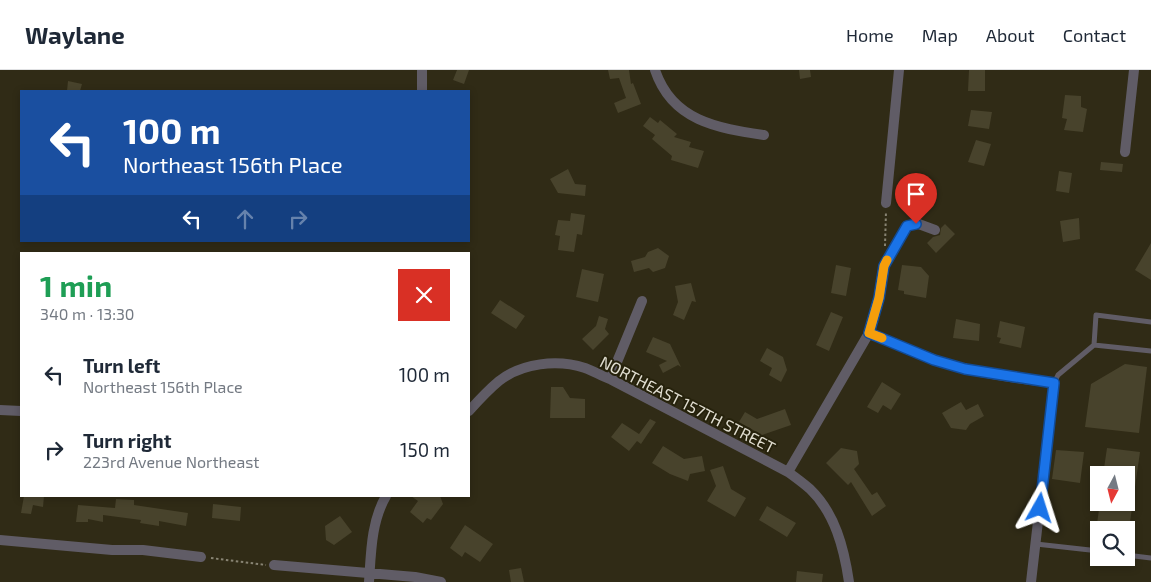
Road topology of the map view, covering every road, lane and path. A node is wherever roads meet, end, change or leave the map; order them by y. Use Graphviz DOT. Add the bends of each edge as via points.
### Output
graph roads {
  1 [pos="422,70"];
  2 [pos="655,70"];
  3 [pos="899,70"];
  4 [pos="1134,70"];
  5 [pos="422,90"];
  6 [pos="764,134"];
  7 [pos="1125,152"];
  8 [pos="886,203"];
  9 [pos="935,230"];
  10 [pos="885,249"];
  11 [pos="642,301"];
  12 [pos="1151,322"];
  13 [pos="869,333"];
  14 [pos="1094,345"];
  15 [pos="1151,351"];
  16 [pos="610,379"];
  17 [pos="1054,383"];
  18 [pos="470,410"];
  19 [pos="788,472"];
  20 [pos="385,497"];
  21 [pos="0,540"];
  22 [pos="1036,544"];
  23 [pos="1090,551"];
  24 [pos="1135,556"];
  25 [pos="201,557"];
  26 [pos="1151,558"];
  27 [pos="274,566"];
  28 [pos="369,577"];
  29 [pos="441,582"];
  30 [pos="849,582"];
  31 [pos="1031,582"];
  1 -- 5 [label="street"];
  2 -- 6 [label="street" via="668,94 684,111 711,125"];
  3 -- 8 [label="street"];
  4 -- 7 [label="street"];
  8 -- 10 [label="path"];
  9 -- 13 [label="street" via="916,224 907,226 898,239 884,266"];
  11 -- 16 [label="street"];
  12 -- 14 [label="lane" via="1096,315"];
  13 -- 17 [label="street" via="965,369"];
  13 -- 19 [label="street"];
  14 -- 15 [label="lane"];
  14 -- 17 [label="lane" via="1058,375"];
  16 -- 18 [label="street, NORTHEAST 157TH STREET" via="585,368 561,364 515,370"];
  16 -- 19 [label="street, NORTHEAST 157TH STREET"];
  17 -- 22 [label="street"];
  19 -- 30 [label="street, NORTHEAST 157TH STREET" via="810,489 826,510 840,537"];
  20 -- 28 [label="street" via="373,530"];
  21 -- 25 [label="street"];
  22 -- 23 [label="lane"];
  22 -- 31 [label="street"];
  24 -- 26 [label="lane"];
  25 -- 27 [label="path"];
  27 -- 28 [label="street"];
  28 -- 29 [label="street" via="414,577"];
}
